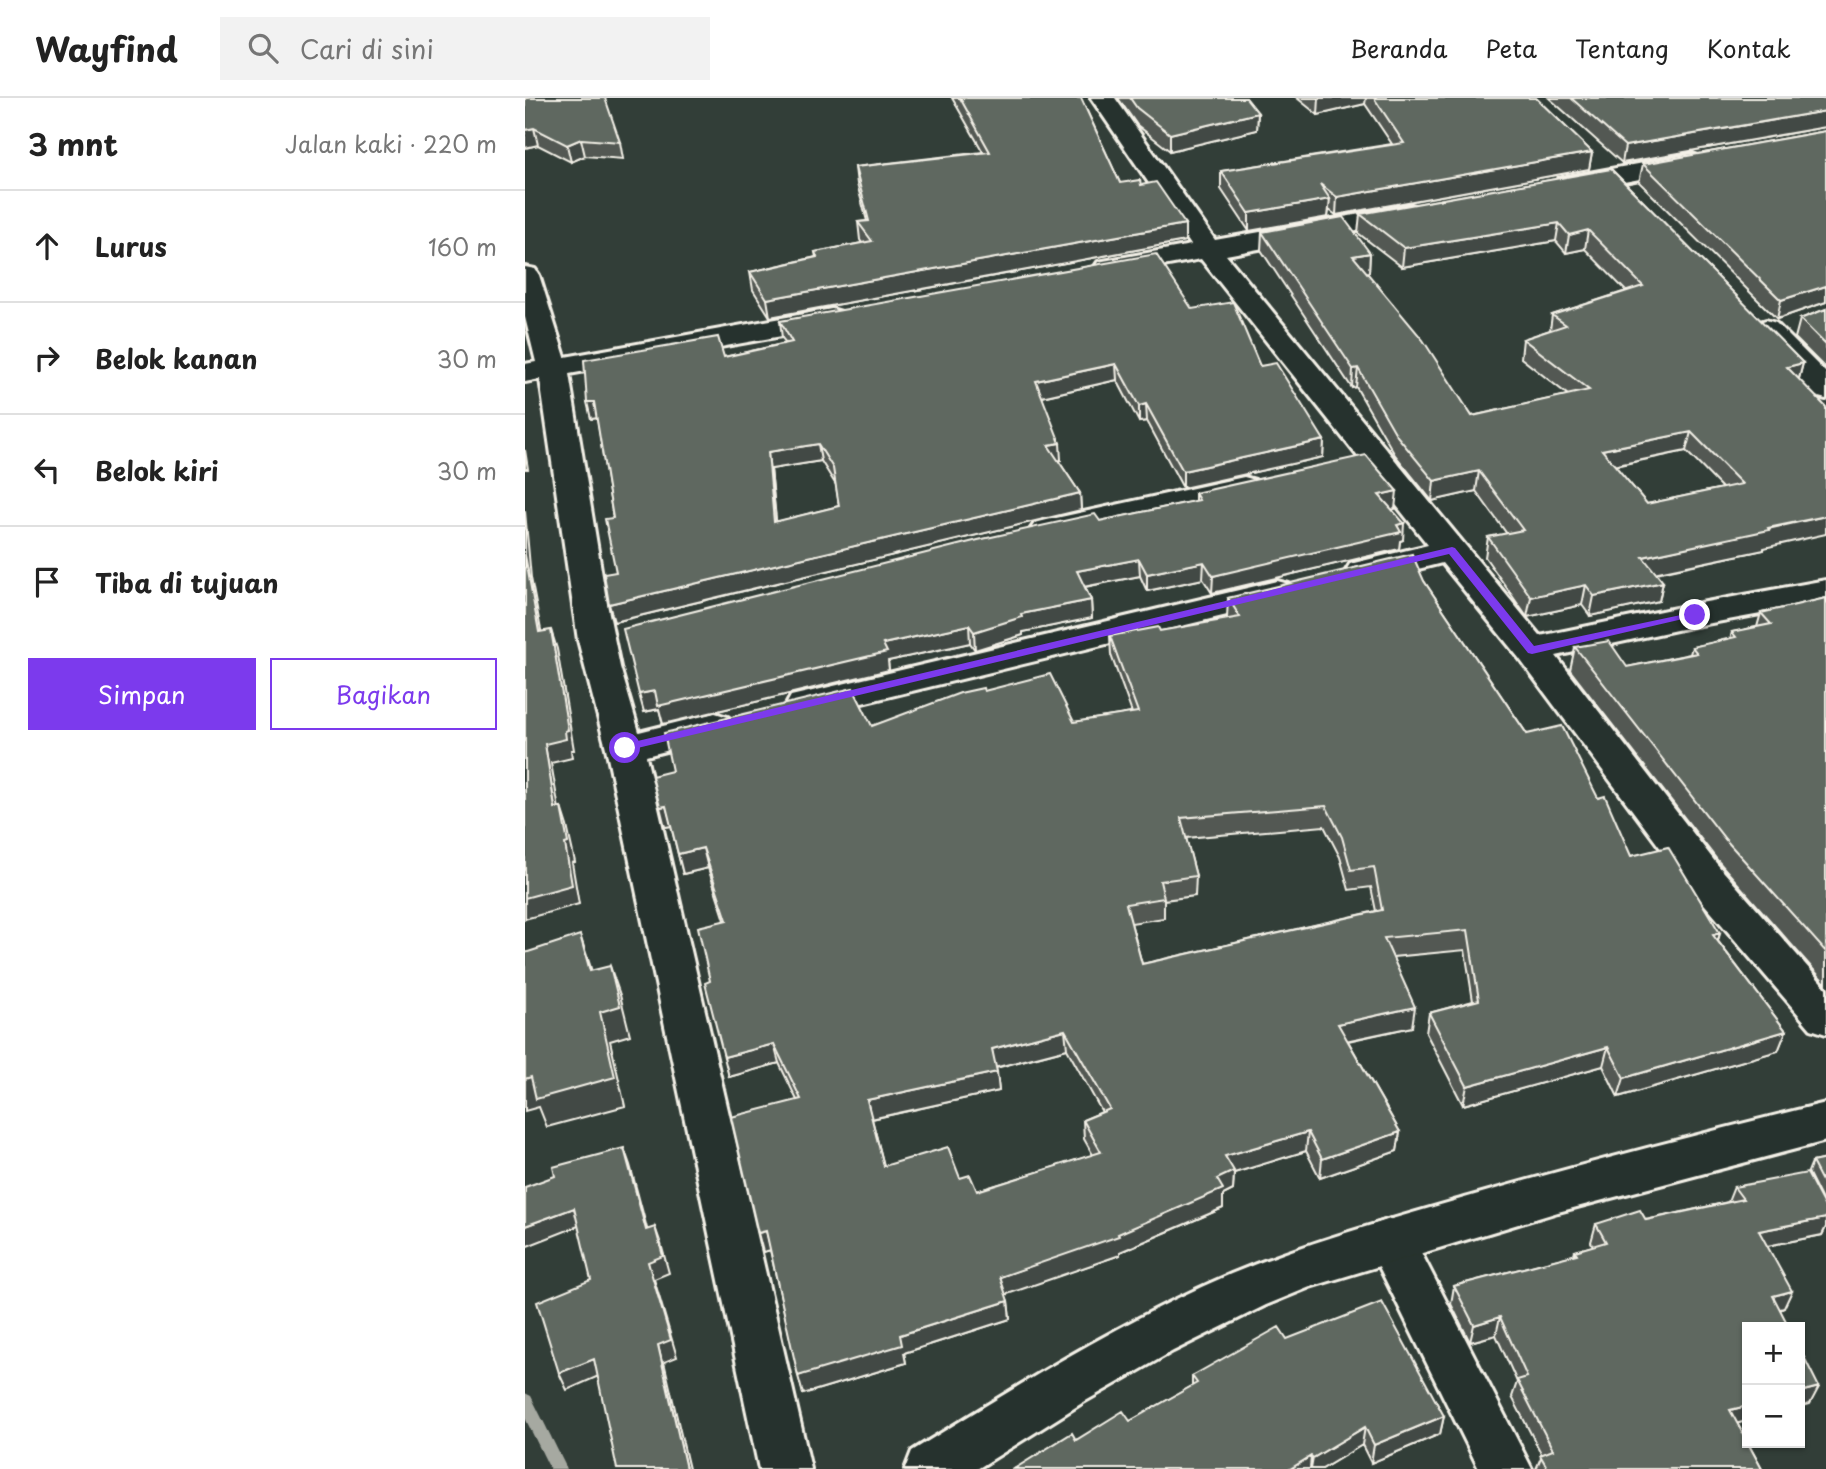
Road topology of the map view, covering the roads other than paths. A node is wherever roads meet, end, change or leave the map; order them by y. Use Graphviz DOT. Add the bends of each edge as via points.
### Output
graph roads {
  1 [pos="1103,98"];
  2 [pos="1721,156"];
  3 [pos="1548,189"];
  4 [pos="1440,208"];
  5 [pos="1208,250"];
  6 [pos="1086,272"];
  7 [pos="525,275"];
  8 [pos="854,314"];
  9 [pos="1804,321"];
  10 [pos="540,371"];
  11 [pos="1826,390"];
  12 [pos="1279,479"];
  13 [pos="1020,536"];
  14 [pos="1452,550"];
  15 [pos="1826,590"];
  16 [pos="1532,650"];
  17 [pos="625,748"];
  18 [pos="1826,1017"];
  19 [pos="1826,1122"];
  20 [pos="1390,1240"];
  21 [pos="785,1469"];
  22 [pos="931,1469"];
  23 [pos="1506,1469"];
  1 -- 5 [label="main road"];
  2 -- 3 [label="main road"];
  4 -- 5 [label="main road"];
  5 -- 6 [label="main road"];
  5 -- 14 [label="main road" via="1360,461"];
  7 -- 10 [label="main road"];
  8 -- 10 [label="main road"];
  9 -- 11 [label="main road" via="1761,324"];
  10 -- 17 [label="main road" via="609,637"];
  12 -- 13 [label="main road"];
  14 -- 16 [label="main road"];
  14 -- 17 [label="main road"];
  15 -- 16 [label="main road"];
  16 -- 18 [label="main road" via="1702,874"];
  17 -- 21 [label="main road"];
  19 -- 20 [label="main road" via="1612,1175"];
  20 -- 22 [label="main road" via="1296,1271 1198,1314 1080,1375"];
  20 -- 23 [label="main road"];
}
